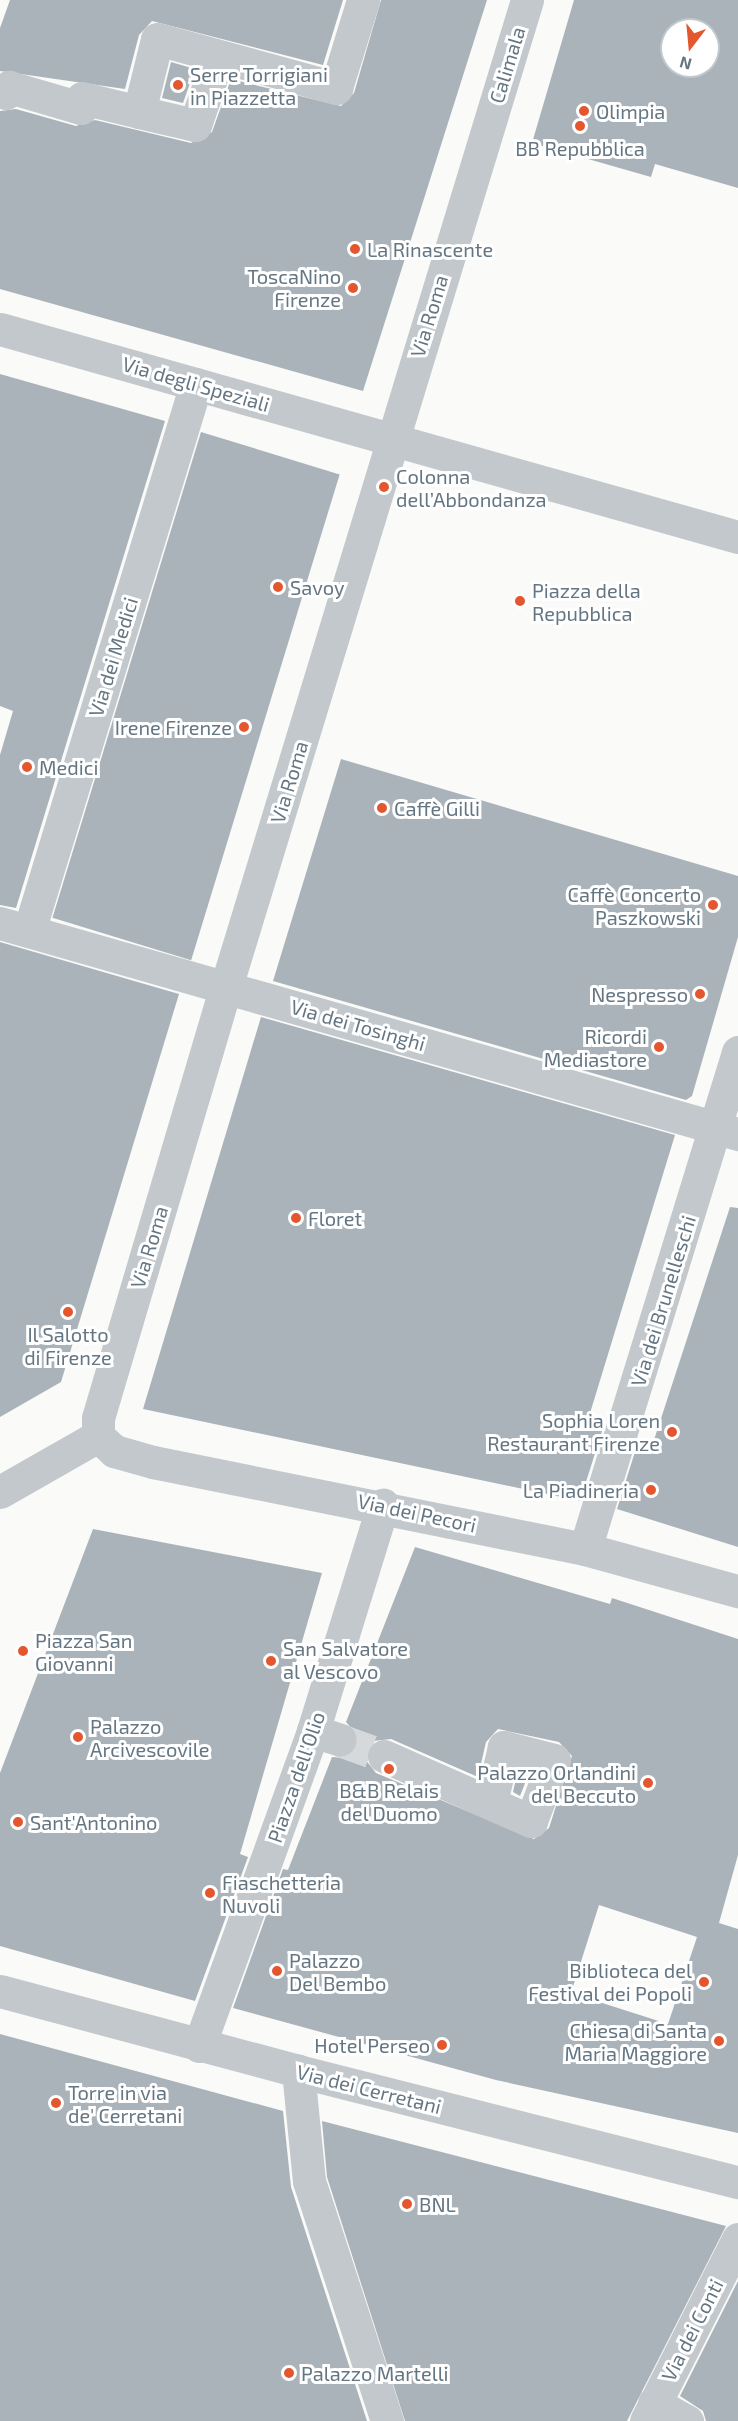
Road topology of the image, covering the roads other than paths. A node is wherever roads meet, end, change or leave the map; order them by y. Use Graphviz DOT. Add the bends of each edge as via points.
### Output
graph roads {
  1 [pos="363,0"];
  2 [pos="527,0"];
  3 [pos="218,58"];
  4 [pos="0,91"];
  5 [pos="140,112"];
  6 [pos="488,129"];
  7 [pos="0,329"];
  8 [pos="196,384"];
  9 [pos="391,438"];
  10 [pos="738,537"];
  11 [pos="15,927"];
  12 [pos="226,987"];
  13 [pos="738,1052"];
  14 [pos="727,1131"];
  15 [pos="98,1436"];
  16 [pos="0,1492"];
  17 [pos="383,1505"];
  18 [pos="585,1549"];
  19 [pos="738,1591"];
  20 [pos="384,1756"];
  21 [pos="492,1802"];
  22 [pos="0,1991"];
  23 [pos="199,2046"];
  24 [pos="298,2071"];
  25 [pos="738,2182"];
  26 [pos="738,2239"];
  27 [pos="650,2412"];
  28 [pos="387,2421"];
  29 [pos="687,2421"];
  1 -- 3 [label="street" via="336,88"];
  2 -- 6 [label="street, Calimala"];
  3 -- 5 [label="street" via="195,124"];
  3 -- 5 [label="street" via="158,39"];
  4 -- 5 [label="street" via="6,93 9,87 81,108 82,98"];
  6 -- 9 [label="street, Via Roma"];
  7 -- 8 [label="street, Via degli Speziali"];
  8 -- 9 [label="street, Via degli Speziali"];
  8 -- 11 [label="street, Via dei Medici"];
  9 -- 10 [label="street"];
  9 -- 12 [label="street, Via Roma"];
  11 -- 12 [label="street, Via dei Tosinghi"];
  12 -- 14 [label="street, Via dei Tosinghi"];
  12 -- 15 [label="street, Via Roma" via="98,1418"];
  13 -- 14 [label="street, Via dei Brunelleschi"];
  14 -- 18 [label="street, Via dei Brunelleschi"];
  15 -- 16 [label="street"];
  15 -- 17 [label="street, Via dei Pecori" via="114,1451 153,1462"];
  17 -- 18 [label="street, Via dei Pecori"];
  17 -- 23 [label="street, Piazza dell'Olio" via="327,1736"];
  18 -- 19 [label="street, Via dei Pecori"];
  20 -- 21 [label="street"];
  22 -- 23 [label="street, Via dei Cerretani"];
  23 -- 24 [label="street, Via dei Cerretani"];
  24 -- 25 [label="street, Via dei Cerretani"];
  24 -- 28 [label="street" via="309,2181"];
  26 -- 27 [label="street, Via dei Conti"];
  27 -- 29 [label="street"];
}
